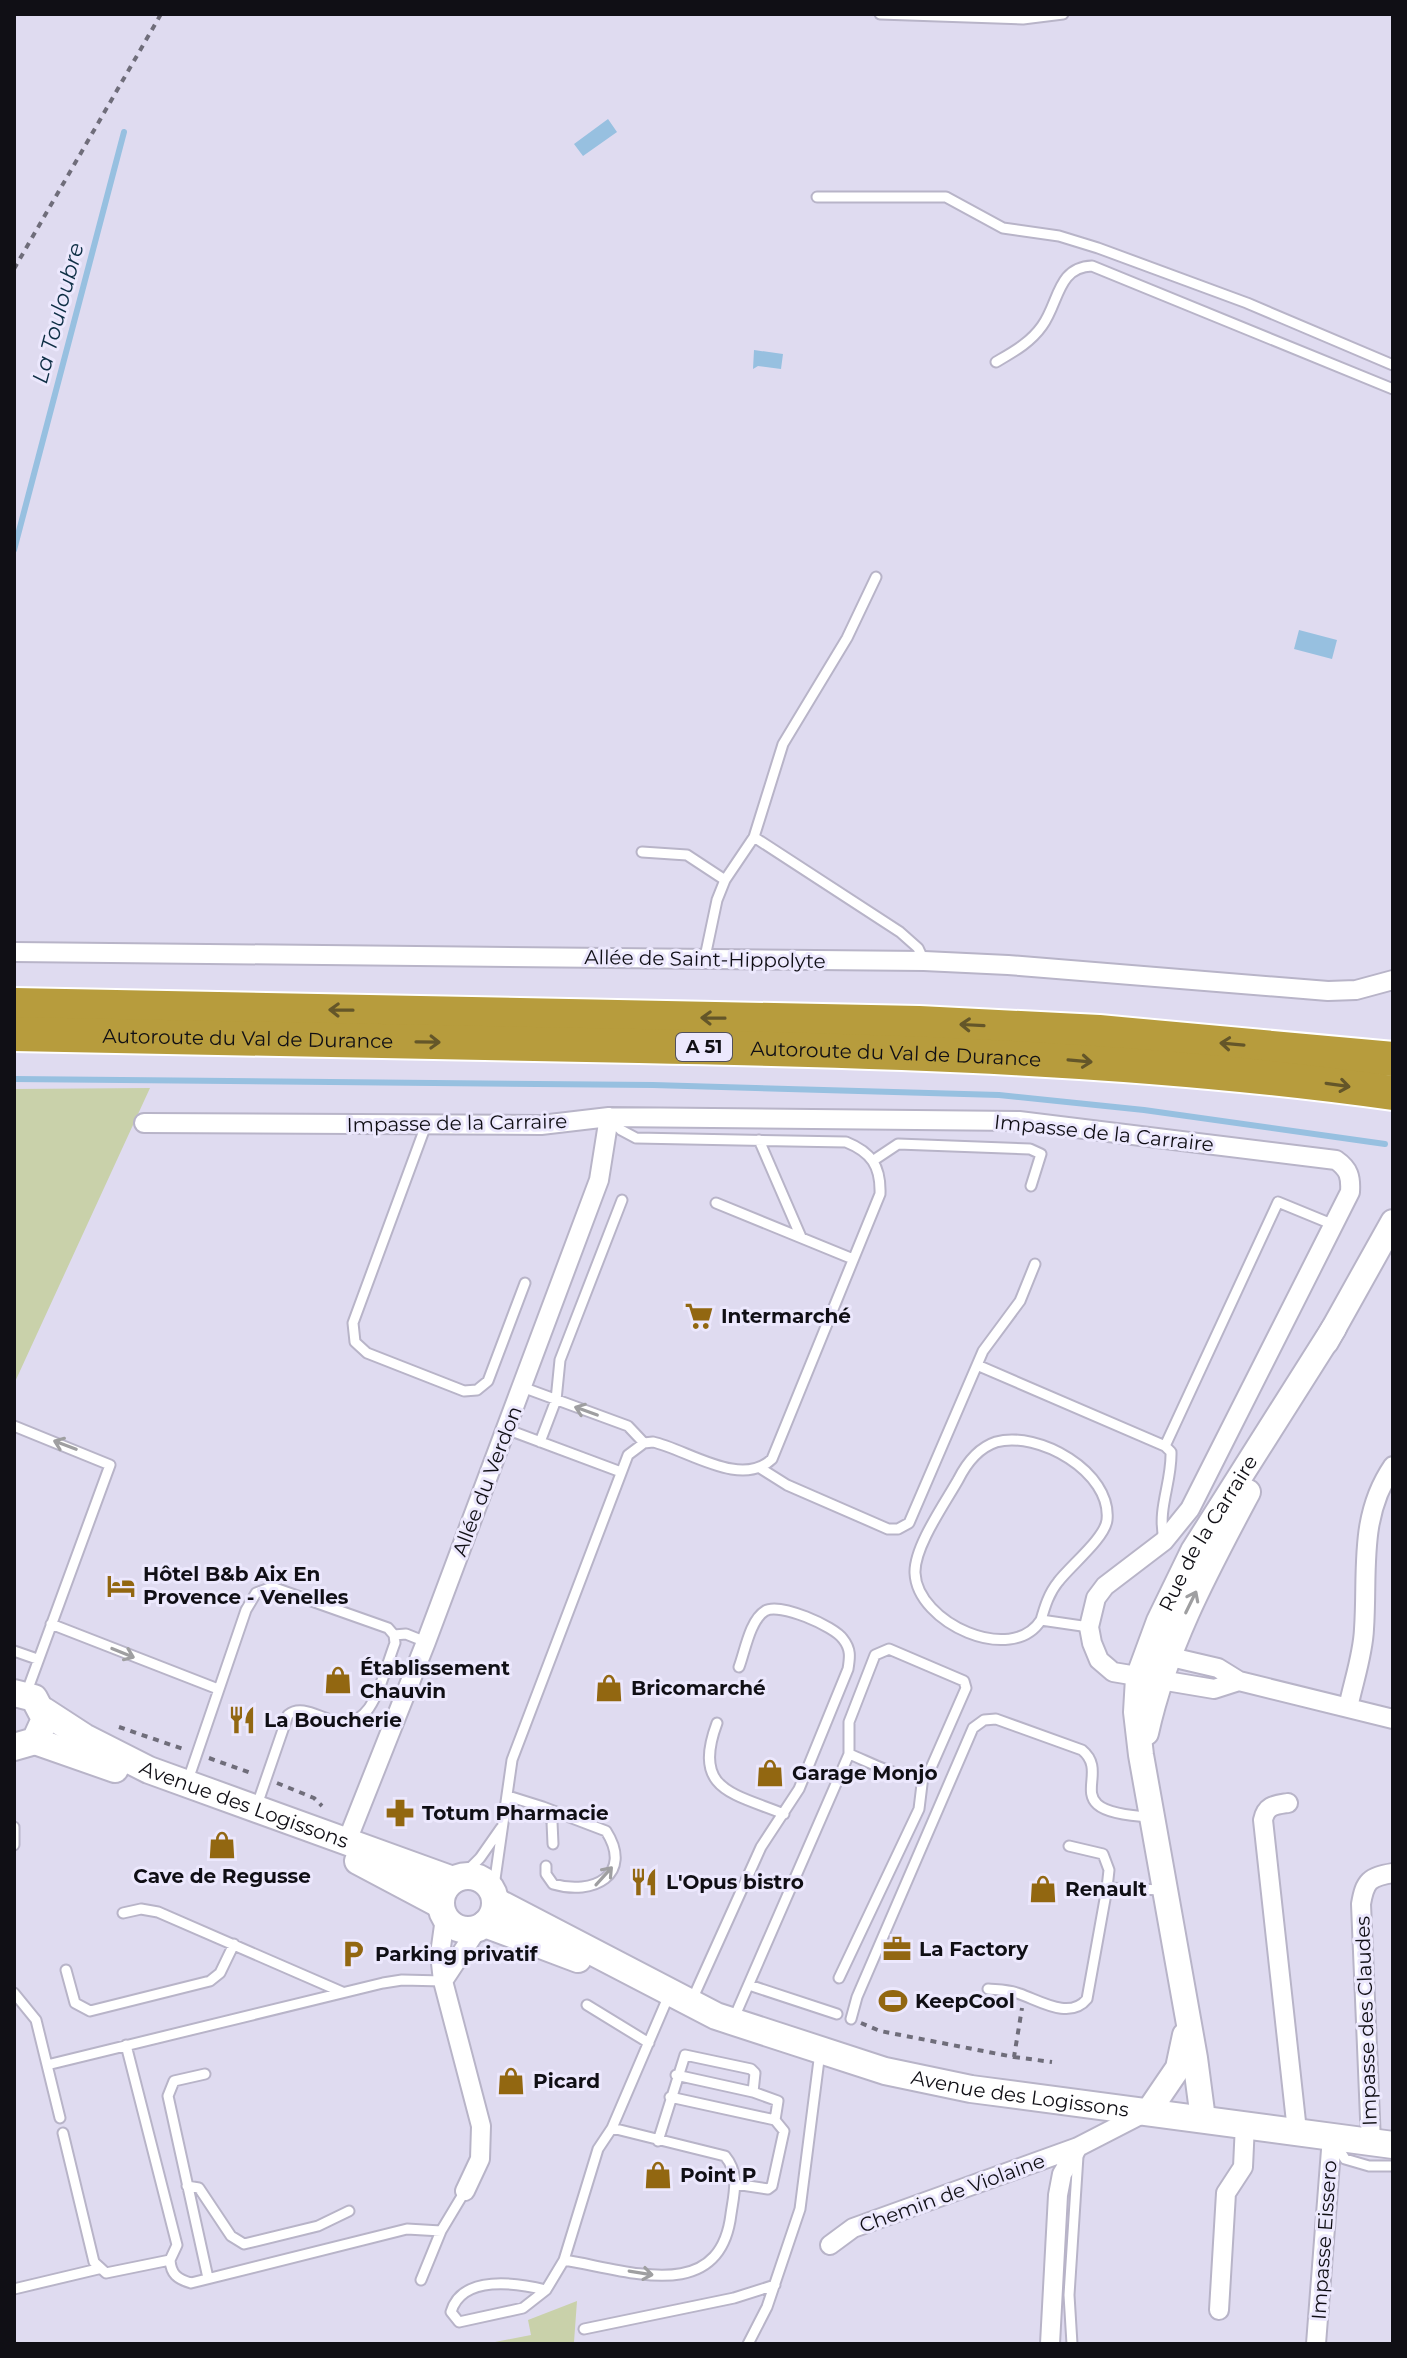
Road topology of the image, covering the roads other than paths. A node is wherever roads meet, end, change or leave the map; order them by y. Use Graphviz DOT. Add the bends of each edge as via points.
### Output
graph roads {
  1 [pos="880,14"];
  2 [pos="1063,14"];
  3 [pos="817,197"];
  4 [pos="996,362"];
  5 [pos="1393,365"];
  6 [pos="1393,389"];
  7 [pos="876,577"];
  8 [pos="754,837"];
  9 [pos="642,852"];
  10 [pos="725,880"];
  11 [pos="14,952"];
  12 [pos="705,957"];
  13 [pos="924,961"];
  14 [pos="1393,980"];
  15 [pos="14,1005"];
  16 [pos="14,1034"];
  17 [pos="1393,1059"];
  18 [pos="1393,1093"];
  19 [pos="609,1117"];
  20 [pos="144,1123"];
  21 [pos="426,1125"];
  22 [pos="759,1140"];
  23 [pos="874,1160"];
  24 [pos="1031,1186"];
  25 [pos="622,1200"];
  26 [pos="716,1203"];
  27 [pos="1393,1222"];
  28 [pos="1334,1225"];
  29 [pos="801,1237"];
  30 [pos="853,1259"];
  31 [pos="1035,1264"];
  32 [pos="525,1283"];
  33 [pos="1334,1328"];
  34 [pos="977,1365"];
  35 [pos="522,1387"];
  36 [pos="556,1400"];
  37 [pos="14,1426"];
  38 [pos="506,1429"];
  39 [pos="540,1442"];
  40 [pos="644,1443"];
  41 [pos="1165,1446"];
  42 [pos="1393,1466"];
  43 [pos="760,1468"];
  44 [pos="621,1472"];
  45 [pos="1164,1541"];
  46 [pos="1041,1620"];
  47 [pos="51,1624"];
  48 [pos="1089,1627"];
  49 [pos="394,1635"];
  50 [pos="426,1642"];
  51 [pos="14,1651"];
  52 [pos="1158,1654"];
  53 [pos="37,1659"];
  54 [pos="739,1667"];
  55 [pos="1148,1680"];
  56 [pos="1239,1681"];
  57 [pos="218,1689"];
  58 [pos="28,1699"];
  59 [pos="1348,1708"];
  60 [pos="1393,1719"];
  61 [pos="717,1723"];
  62 [pos="21,1749"];
  63 [pos="849,1754"];
  64 [pos="923,1776"];
  65 [pos="187,1784"];
  66 [pos="508,1796"];
  67 [pos="1288,1803"];
  68 [pos="543,1807"];
  69 [pos="256,1809"];
  70 [pos="784,1814"];
  71 [pos="1151,1817"];
  72 [pos="503,1826"];
  73 [pos="14,1827"];
  74 [pos="347,1841"];
  75 [pos="553,1844"];
  76 [pos="14,1845"];
  77 [pos="1069,1846"];
  78 [pos="546,1866"];
  79 [pos="1393,1873"];
  80 [pos="458,1878"];
  81 [pos="1107,1888"];
  82 [pos="1164,1890"];
  83 [pos="443,1911"];
  84 [pos="488,1912"];
  85 [pos="123,1913"];
  86 [pos="234,1944"];
  87 [pos="66,1970"];
  88 [pos="839,1978"];
  89 [pos="443,1981"];
  90 [pos="749,1985"];
  91 [pos="988,1989"];
  92 [pos="342,1992"];
  93 [pos="14,1993"];
  94 [pos="674,1994"];
  95 [pos="587,2005"];
  96 [pos="837,2014"];
  97 [pos="1186,2017"];
  98 [pos="851,2019"];
  99 [pos="733,2022"];
  100 [pos="649,2043"];
  101 [pos="126,2045"];
  102 [pos="820,2052"];
  103 [pos="47,2065"];
  104 [pos="205,2074"];
  105 [pos="676,2075"];
  106 [pos="753,2092"];
  107 [pos="670,2097"];
  108 [pos="1148,2112"];
  109 [pos="60,2118"];
  110 [pos="1203,2119"];
  111 [pos="775,2120"];
  112 [pos="1245,2124"];
  113 [pos="612,2128"];
  114 [pos="1297,2131"];
  115 [pos="63,2133"];
  116 [pos="1332,2137"];
  117 [pos="658,2141"];
  118 [pos="1382,2143"];
  119 [pos="1078,2147"];
  120 [pos="1393,2166"];
  121 [pos="735,2184"];
  122 [pos="187,2186"];
  123 [pos="465,2191"];
  124 [pos="349,2211"];
  125 [pos="441,2231"];
  126 [pos="830,2245"];
  127 [pos="170,2260"];
  128 [pos="564,2260"];
  129 [pos="98,2269"];
  130 [pos="208,2278"];
  131 [pos="421,2280"];
  132 [pos="775,2285"];
  133 [pos="14,2289"];
  134 [pos="546,2290"];
  135 [pos="1219,2310"];
  136 [pos="584,2329"];
  137 [pos="748,2344"];
  138 [pos="1050,2344"];
  139 [pos="1072,2344"];
  140 [pos="1316,2344"];
  1 -- 2 [label="lane" via="1023,19"];
  3 -- 5 [label="lane" via="946,197 1003,228 1098,248"];
  4 -- 6 [label="lane" via="1019,349 1044,324 1063,280 1073,270 1092,266"];
  7 -- 8 [label="lane" via="847,638 783,744"];
  8 -- 10 [label="lane"];
  8 -- 13 [label="lane" via="900,932"];
  9 -- 10 [label="lane" via="687,855"];
  10 -- 12 [label="lane"];
  11 -- 12 [label="street, Allée de Saint-Hippolyte"];
  12 -- 13 [label="street, Allée de Saint-Hippolyte"];
  13 -- 14 [label="street, Allée de Saint-Hippolyte" via="1328,991"];
  17 -- 15 [label="highway, Autoroute du Val de Durance / A 51, one-way" via="1099,1032 919,1023"];
  16 -- 18 [label="highway, Autoroute du Val de Durance / A 51, one-way" via="1020,1057 1276,1077"];
  19 -- 21 [label="street, Impasse de la Carraire" via="563,1124"];
  19 -- 22 [label="lane" via="636,1138"];
  19 -- 28 [label="street, Impasse de la Carraire" via="1019,1121 1336,1160 1351,1179"];
  19 -- 35 [label="street, Allée du Verdon" via="599,1180"];
  20 -- 21 [label="street, Impasse de la Carraire"];
  21 -- 32 [label="lane" via="353,1323 355,1342 367,1353 464,1391 477,1390 488,1381"];
  22 -- 23 [label="lane" via="846,1142"];
  22 -- 29 [label="lane"];
  23 -- 24 [label="lane" via="898,1144 1030,1149 1041,1154"];
  23 -- 30 [label="lane" via="880,1194"];
  25 -- 36 [label="lane" via="560,1360"];
  26 -- 29 [label="lane"];
  27 -- 33 [label="street"];
  28 -- 41 [label="lane" via="1278,1202"];
  28 -- 45 [label="street, Impasse de la Carraire" via="1190,1509"];
  29 -- 30 [label="lane"];
  30 -- 43 [label="lane" via="772,1459"];
  31 -- 34 [label="lane" via="1020,1301 992,1335"];
  52 -- 33 [label="street, Rue de la Carraire, one-way" via="1181,1624"];
  33 -- 52 [label="street, Rue de la Carraire" via="1193,1551"];
  34 -- 41 [label="lane"];
  34 -- 43 [label="lane" via="909,1523 898,1529 787,1485"];
  35 -- 36 [label="lane"];
  35 -- 38 [label="street, Allée du Verdon"];
  36 -- 39 [label="lane"];
  40 -- 36 [label="lane, one-way" via="628,1426"];
  47 -- 37 [label="lane, one-way" via="109,1471 107,1461"];
  38 -- 39 [label="lane"];
  38 -- 50 [label="street, Allée du Verdon"];
  39 -- 44 [label="lane"];
  40 -- 43 [label="lane" via="662,1444 728,1468"];
  40 -- 44 [label="lane" via="628,1455"];
  41 -- 45 [label="lane" via="1172,1466 1161,1525"];
  42 -- 59 [label="street" via="1372,1506 1365,1543 1364,1632"];
  44 -- 66 [label="lane" via="517,1745"];
  45 -- 48 [label="street, Impasse de la Carraire" via="1105,1586 1096,1598"];
  46 -- 46 [label="lane" via="1057,1583 1104,1529 1105,1503 1095,1483 1053,1450 1032,1443 994,1443 965,1466 918,1556 915,1573 929,1606 967,1631 993,1639 1017,1638 1033,1632"];
  46 -- 48 [label="lane"];
  47 -- 53 [label="lane"];
  47 -- 57 [label="lane, one-way"];
  48 -- 55 [label="street" via="1099,1660 1113,1672"];
  49 -- 50 [label="lane"];
  49 -- 57 [label="lane" via="373,1623 263,1587 250,1600"];
  49 -- 69 [label="lane" via="371,1705 361,1717 337,1723 300,1710 288,1715"];
  50 -- 74 [label="street, Allée du Verdon"];
  51 -- 53 [label="lane"];
  52 -- 55 [label="street, Rue de la Carraire"];
  52 -- 56 [label="street" via="1218,1668"];
  53 -- 58 [label="lane"];
  54 -- 70 [label="lane" via="757,1617 767,1609 781,1608 836,1631 850,1653 799,1789"];
  55 -- 56 [label="street" via="1214,1689"];
  55 -- 71 [label="street, Rue de la Carraire" via="1136,1712"];
  56 -- 59 [label="street"];
  57 -- 65 [label="lane"];
  58 -- 62 [label="main road" via="45,1727"];
  58 -- 65 [label="main road, Avenue des Logissons" via="107,1750"];
  59 -- 60 [label="street"];
  61 -- 70 [label="lane" via="707,1760 714,1778 726,1790"];
  62 -- 83 [label="main road, Avenue des Logissons" via="348,1856"];
  63 -- 64 [label="lane"];
  63 -- 64 [label="lane" via="849,1722 875,1655 889,1649 959,1677 966,1688"];
  63 -- 90 [label="lane"];
  64 -- 88 [label="lane" via="919,1809"];
  65 -- 69 [label="main road, Avenue des Logissons"];
  66 -- 68 [label="lane"];
  66 -- 72 [label="lane"];
  67 -- 114 [label="street" via="1271,1805 1263,1820"];
  68 -- 75 [label="lane" via="552,1822"];
  78 -- 68 [label="lane, one-way" via="553,1884 582,1890 604,1879 613,1867 614,1850 606,1831"];
  69 -- 74 [label="main road, Avenue des Logissons"];
  70 -- 94 [label="lane"];
  71 -- 82 [label="street, Rue de la Carraire"];
  71 -- 98 [label="lane" via="1103,1811 1091,1793 1090,1759 1082,1750 996,1719 984,1720 968,1736"];
  72 -- 80 [label="lane"];
  72 -- 84 [label="lane"];
  73 -- 76 [label="lane"];
  74 -- 80 [label="main road, Avenue des Logissons"];
  77 -- 81 [label="lane" via="1103,1854 1108,1860"];
  79 -- 118 [label="street, Impasse des Claudes" via="1364,1883 1361,1904"];
  80 -- 83 [label="main road" via="446,1886"];
  80 -- 84 [label="main road" via="484,1881"];
  81 -- 82 [label="lane"];
  81 -- 91 [label="lane" via="1082,2005 1071,2009 1035,2003 1020,1994"];
  82 -- 97 [label="street, Rue de la Carraire"];
  83 -- 84 [label="main road" via="462,1930"];
  83 -- 89 [label="street"];
  84 -- 89 [label="street"];
  84 -- 94 [label="main road, Avenue des Logissons"];
  85 -- 86 [label="lane" via="158,1912"];
  86 -- 87 [label="lane" via="220,1973 210,1981 90,2011 75,2003"];
  86 -- 92 [label="lane"];
  89 -- 92 [label="lane" via="402,1980"];
  89 -- 123 [label="street" via="481,2126 480,2159"];
  90 -- 96 [label="lane"];
  90 -- 99 [label="lane"];
  92 -- 101 [label="lane"];
  93 -- 103 [label="lane" via="36,2020"];
  94 -- 99 [label="main road, Avenue des Logissons"];
  94 -- 100 [label="lane"];
  95 -- 100 [label="lane"];
  97 -- 108 [label="street, Rue de la Carraire" via="1178,2068"];
  97 -- 110 [label="street, Rue de la Carraire"];
  99 -- 102 [label="main road, Avenue des Logissons"];
  100 -- 113 [label="lane"];
  101 -- 103 [label="lane"];
  101 -- 127 [label="lane" via="177,2245"];
  102 -- 108 [label="main road, Avenue des Logissons" via="971,2089"];
  102 -- 132 [label="lane" via="800,2209"];
  103 -- 109 [label="lane"];
  104 -- 122 [label="lane" via="169,2086"];
  105 -- 106 [label="lane"];
  105 -- 106 [label="lane" via="682,2057 689,2054 751,2069"];
  105 -- 107 [label="lane"];
  106 -- 111 [label="lane" via="778,2101"];
  107 -- 111 [label="lane"];
  107 -- 117 [label="lane"];
  108 -- 110 [label="main road, Avenue des Logissons"];
  108 -- 119 [label="street, Chemin de Violaine"];
  110 -- 112 [label="main road, Avenue des Logissons"];
  111 -- 121 [label="lane" via="784,2131 772,2186"];
  112 -- 114 [label="main road, Avenue des Logissons"];
  112 -- 135 [label="street" via="1243,2167 1226,2193"];
  113 -- 117 [label="lane"];
  113 -- 128 [label="lane" via="598,2149"];
  114 -- 116 [label="main road, Avenue des Logissons"];
  115 -- 129 [label="lane"];
  116 -- 118 [label="main road, Avenue des Logissons"];
  116 -- 120 [label="lane" via="1345,2159"];
  116 -- 140 [label="street, Impasse Eissero"];
  117 -- 121 [label="lane" via="725,2156 736,2174"];
  119 -- 126 [label="street, Chemin de Violaine" via="853,2228"];
  119 -- 138 [label="street, Chemin de Violaine" via="1062,2174 1058,2195"];
  119 -- 139 [label="lane" via="1069,2295"];
  128 -- 121 [label="lane, one-way" via="665,2276 690,2274 722,2251"];
  122 -- 124 [label="lane" via="199,2188 231,2236 244,2244 318,2226"];
  122 -- 130 [label="lane"];
  123 -- 125 [label="lane"];
  125 -- 130 [label="lane" via="407,2229"];
  125 -- 131 [label="lane"];
  127 -- 129 [label="lane" via="106,2273"];
  127 -- 130 [label="lane" via="179,2279 191,2283"];
  128 -- 134 [label="lane"];
  129 -- 133 [label="lane"];
  132 -- 136 [label="lane"];
  132 -- 137 [label="lane"];
  134 -- 134 [label="lane" via="524,2284 483,2285 469,2291 451,2312 459,2322 523,2308"];
}
